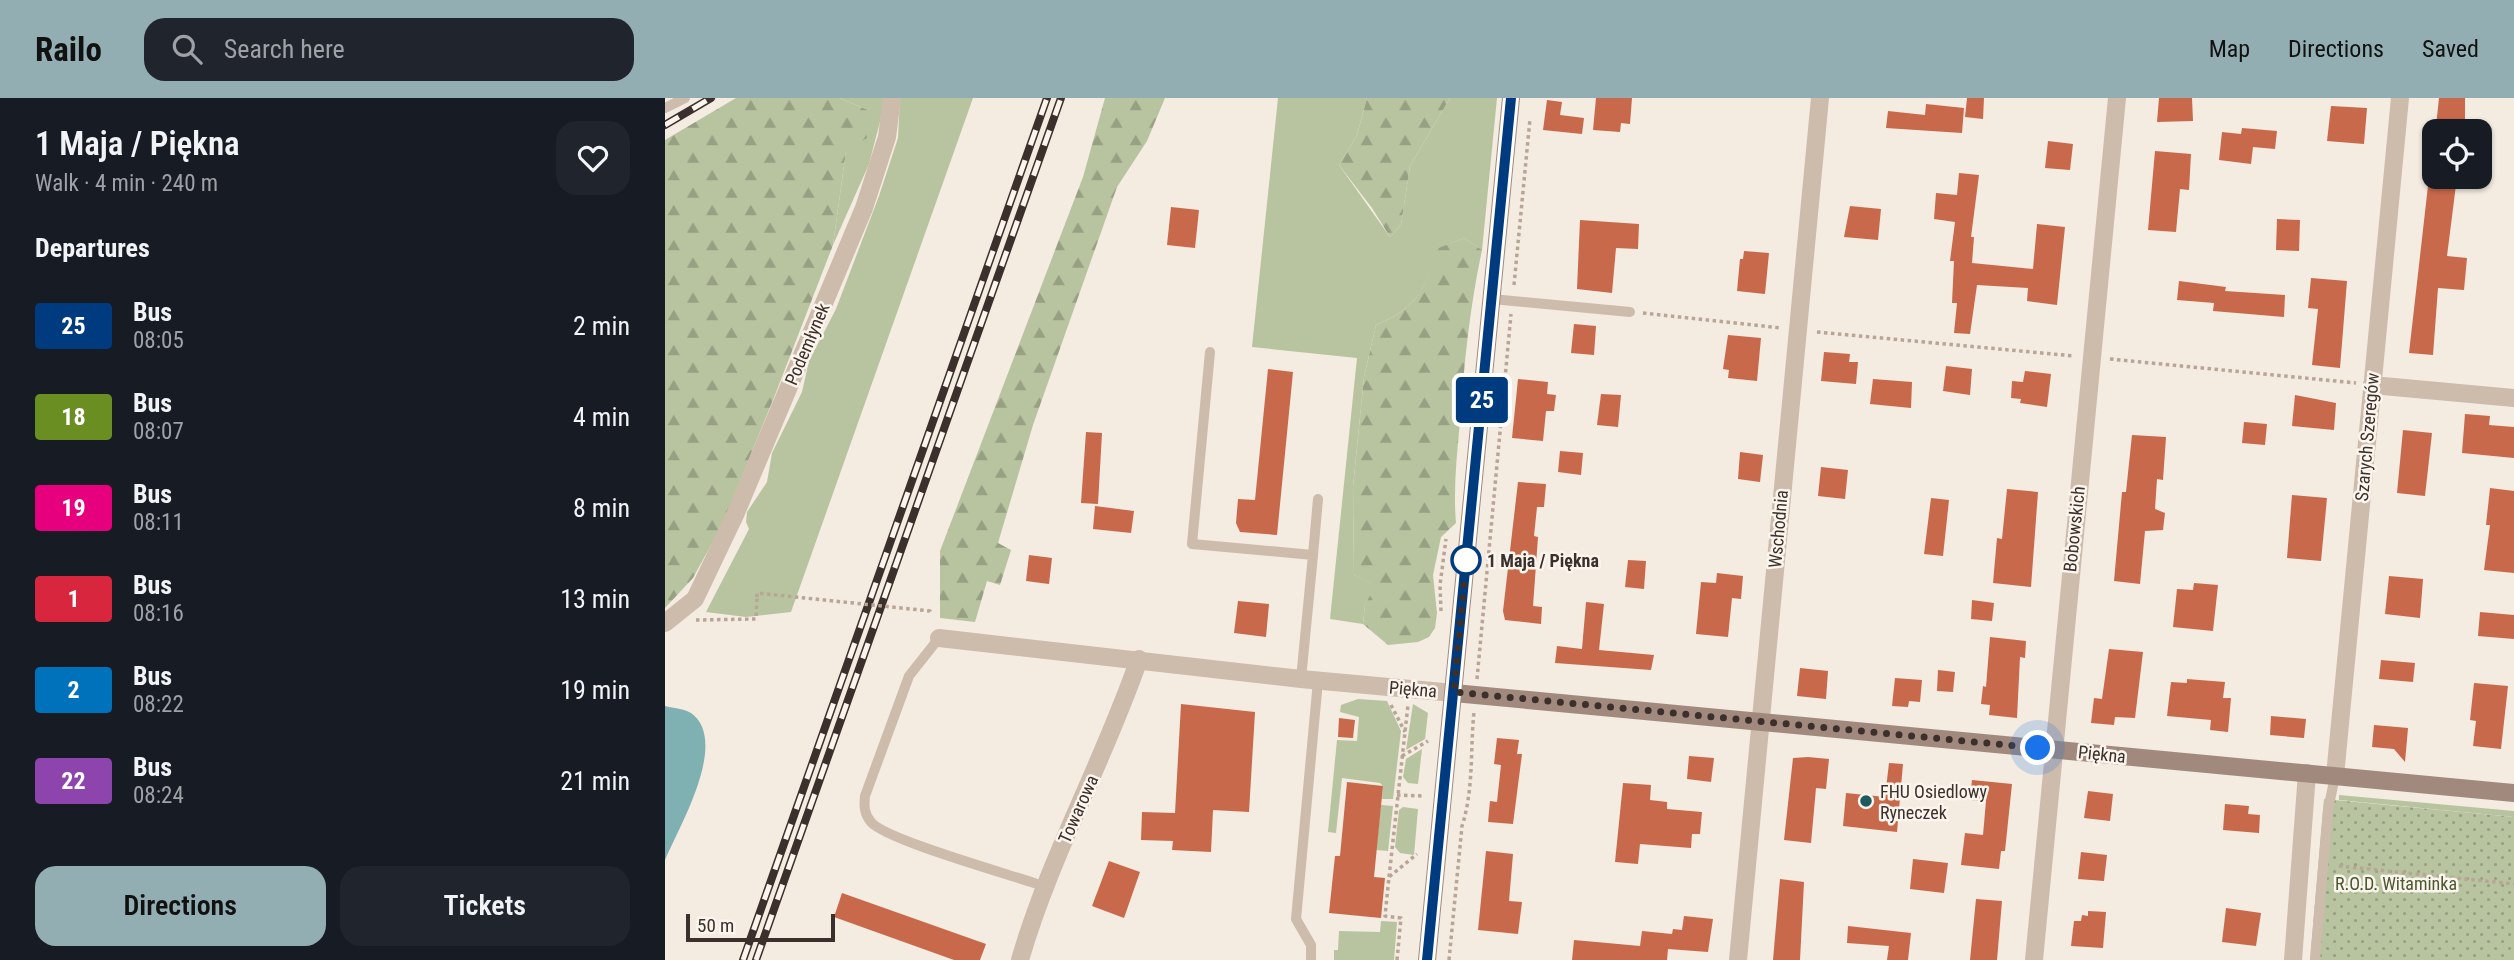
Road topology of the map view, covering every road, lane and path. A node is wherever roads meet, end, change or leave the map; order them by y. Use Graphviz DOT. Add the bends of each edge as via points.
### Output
graph roads {
  1 [pos="685,98"];
  2 [pos="892,98"];
  3 [pos="1511,98"];
  4 [pos="1820,98"];
  5 [pos="2117,98"];
  6 [pos="2400,98"];
  7 [pos="665,108"];
  8 [pos="1530,111"];
  9 [pos="1492,299"];
  10 [pos="1513,301"];
  11 [pos="1630,312"];
  12 [pos="1797,330"];
  13 [pos="1210,352"];
  14 [pos="2083,357"];
  15 [pos="2101,358"];
  16 [pos="2366,384"];
  17 [pos="2514,398"];
  18 [pos="1318,499"];
  19 [pos="1446,539"];
  20 [pos="1313,555"];
  21 [pos="1441,614"];
  22 [pos="669,620"];
  23 [pos="935,630"];
  24 [pos="1139,659"];
  25 [pos="1310,680"];
  26 [pos="1478,681"];
  27 [pos="1454,692"];
  28 [pos="1388,699"];
  29 [pos="1409,702"];
  30 [pos="1475,707"];
  31 [pos="1760,721"];
  32 [pos="1405,733"];
  33 [pos="1429,734"];
  34 [pos="1428,741"];
  35 [pos="2053,749"];
  36 [pos="1427,755"];
  37 [pos="1402,756"];
  38 [pos="2307,774"];
  39 [pos="2335,776"];
  40 [pos="1424,783"];
  41 [pos="2514,793"];
  42 [pos="1398,795"];
  43 [pos="1423,796"];
  44 [pos="1422,808"];
  45 [pos="1418,844"];
  46 [pos="2323,864"];
  47 [pos="1389,877"];
  48 [pos="2514,884"];
  49 [pos="1046,887"];
  50 [pos="1020,960"];
  51 [pos="1311,960"];
  52 [pos="1397,960"];
  53 [pos="1427,960"];
  54 [pos="1450,960"];
  55 [pos="1738,960"];
  56 [pos="2034,960"];
  57 [pos="2293,960"];
  58 [pos="2315,960"];
  1 -- 7 [label="lane"];
  2 -- 22 [label="street, Podemłynek" via="887,136 864,208 703,584 695,599"];
  3 -- 9 [label="street"];
  4 -- 12 [label="street, Wschodnia"];
  5 -- 35 [label="street, Bobowskich"];
  6 -- 16 [label="street, Szarych Szeregów"];
  8 -- 10 [label="path"];
  9 -- 10 [label="lane"];
  9 -- 27 [label="street"];
  10 -- 11 [label="lane"];
  10 -- 26 [label="path"];
  11 -- 12 [label="path"];
  12 -- 14 [label="path"];
  12 -- 31 [label="street, Wschodnia"];
  13 -- 20 [label="lane" via="1192,544"];
  15 -- 16 [label="path"];
  16 -- 17 [label="street"];
  16 -- 39 [label="street, Szarych Szeregów"];
  18 -- 20 [label="lane"];
  19 -- 21 [label="path"];
  20 -- 25 [label="lane"];
  22 -- 23 [label="path, bridge" via="756,619 758,593 930,611"];
  23 -- 24 [label="street, Piękna"];
  23 -- 49 [label="lane" via="909,677 865,796 864,810 872,824 898,836"];
  24 -- 25 [label="street, Piękna"];
  24 -- 49 [label="street, Towarowa" via="1122,710"];
  25 -- 27 [label="street, Piękna"];
  25 -- 51 [label="lane" via="1296,919 1311,946"];
  27 -- 31 [label="street, Piękna"];
  27 -- 53 [label="street"];
  28 -- 32 [label="path"];
  29 -- 32 [label="path"];
  30 -- 54 [label="path"];
  31 -- 35 [label="street, Piękna"];
  31 -- 55 [label="street, Wschodnia"];
  32 -- 37 [label="path"];
  33 -- 34 [label="path"];
  34 -- 36 [label="path"];
  34 -- 37 [label="path"];
  35 -- 38 [label="street, Piękna"];
  35 -- 56 [label="street, Bobowskich"];
  37 -- 42 [label="path"];
  38 -- 39 [label="street, Piękna"];
  38 -- 57 [label="street"];
  39 -- 41 [label="street, Piękna"];
  39 -- 46 [label="lane"];
  40 -- 43 [label="path"];
  42 -- 43 [label="path"];
  42 -- 47 [label="path"];
  43 -- 44 [label="path"];
  45 -- 47 [label="path" via="1417,856"];
  46 -- 48 [label="path"];
  46 -- 58 [label="lane"];
  47 -- 52 [label="path" via="1385,916 1401,918"];
  49 -- 50 [label="street, Towarowa"];
}
